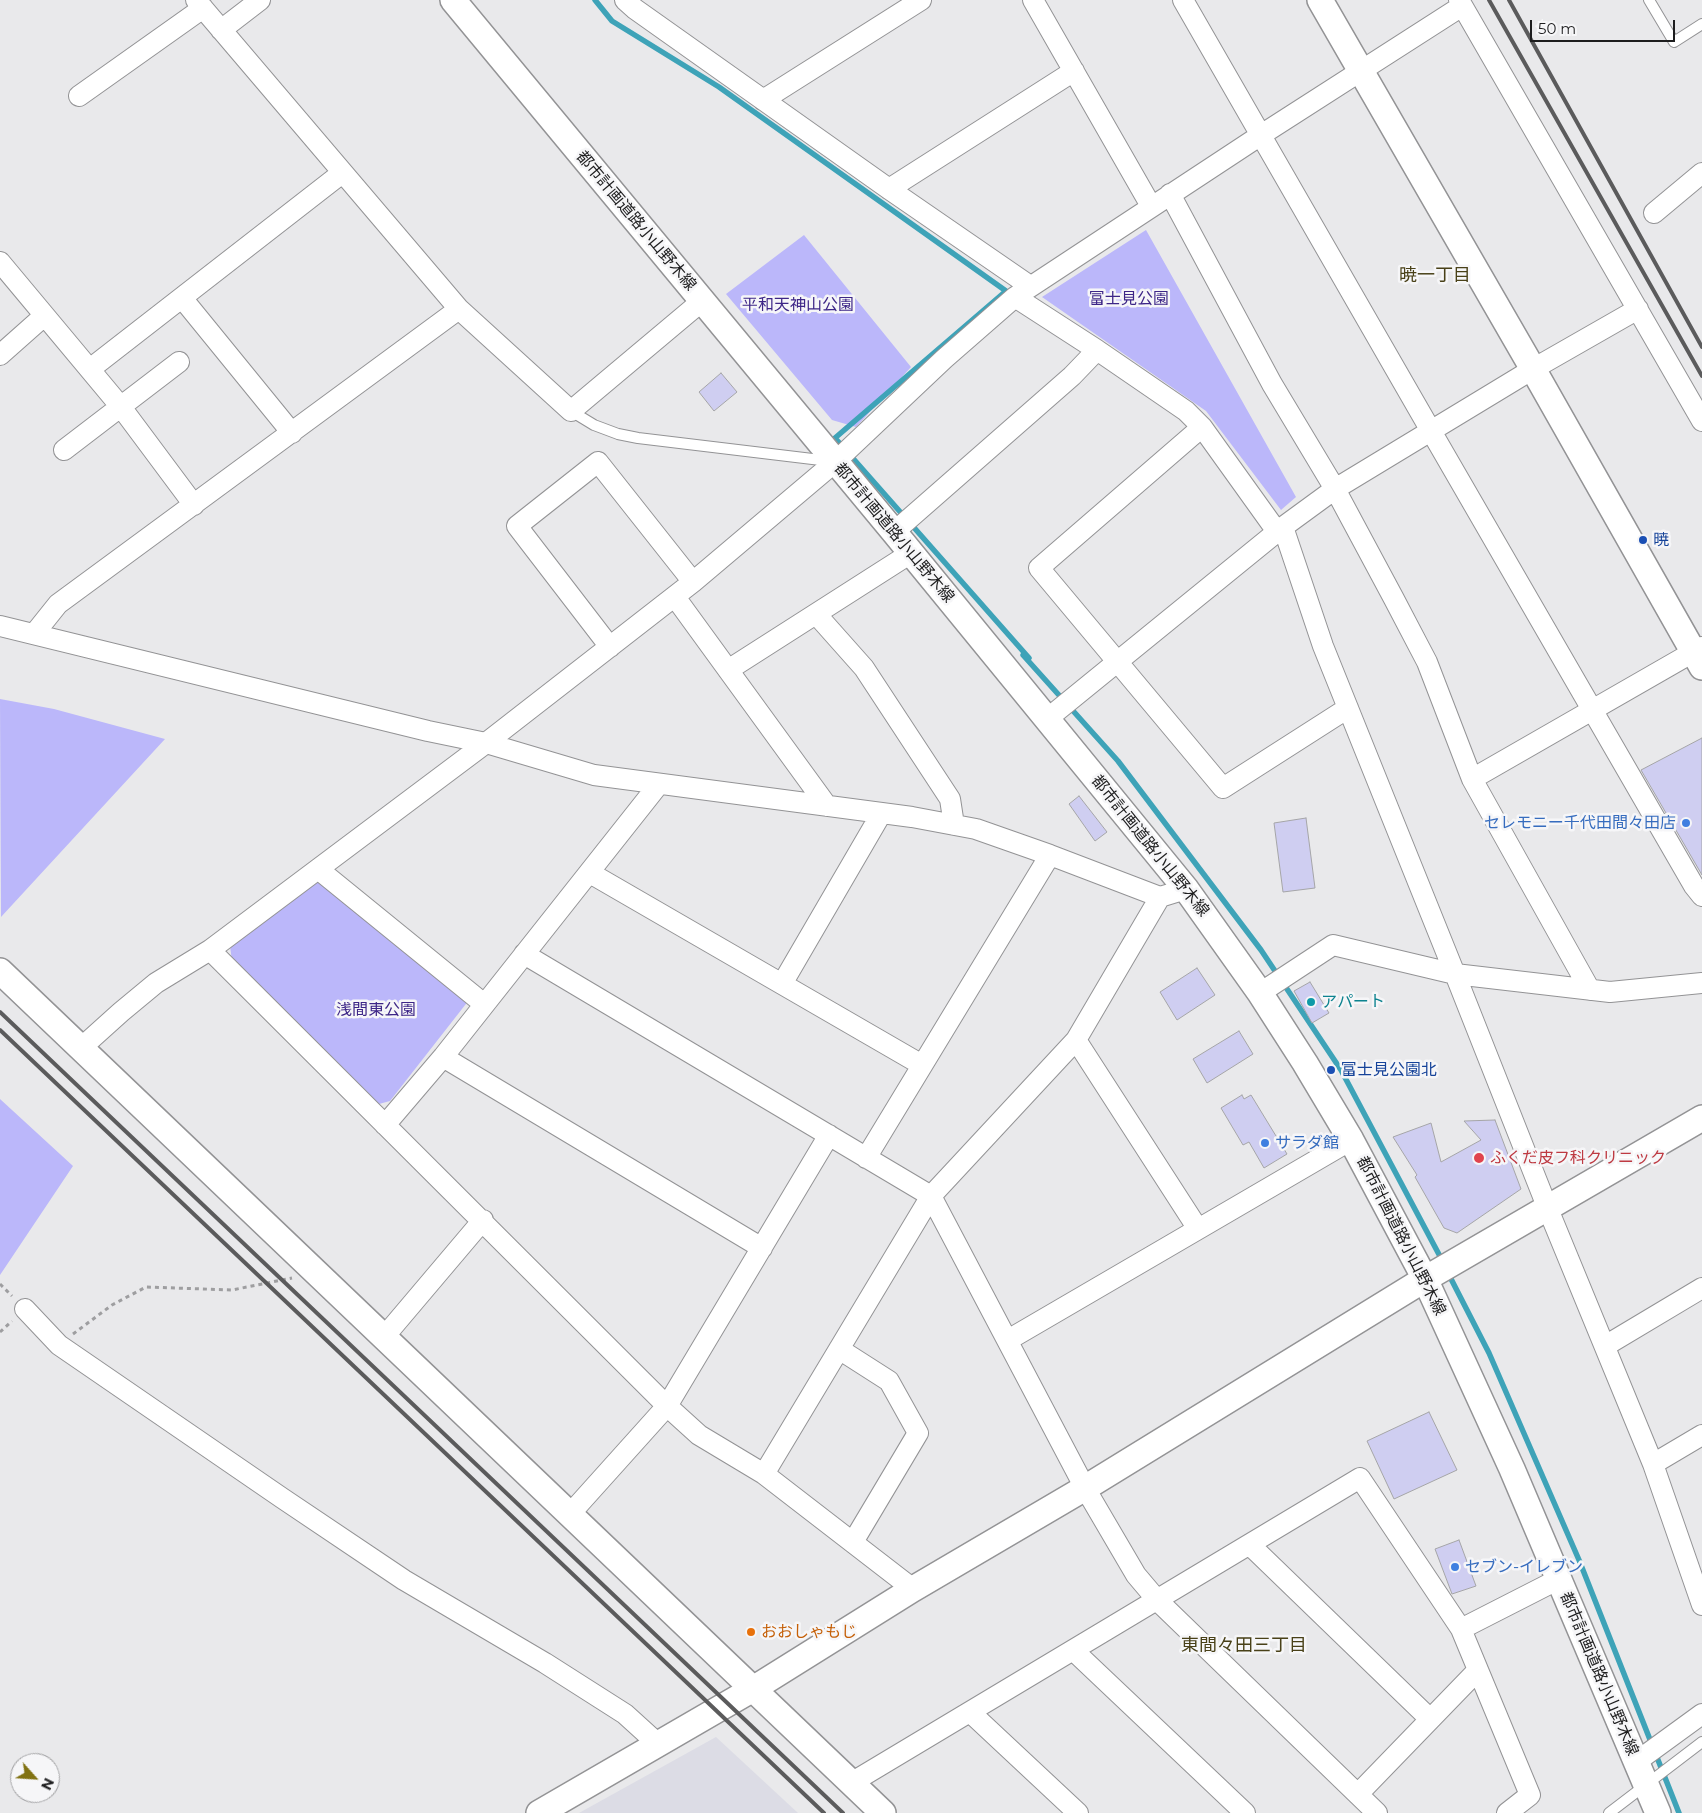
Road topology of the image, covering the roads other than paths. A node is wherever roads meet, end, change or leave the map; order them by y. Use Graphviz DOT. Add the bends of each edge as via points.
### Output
graph roads {
  1 [pos="260,0"];
  2 [pos="453,0"];
  3 [pos="921,0"];
  4 [pos="1033,0"];
  5 [pos="1183,0"];
  6 [pos="1320,0"];
  7 [pos="1649,0"];
  8 [pos="636,3"];
  9 [pos="1460,3"];
  10 [pos="199,4"];
  11 [pos="1702,24"];
  12 [pos="221,30"];
  13 [pos="1361,70"];
  14 [pos="1074,72"];
  15 [pos="78,96"];
  16 [pos="763,100"];
  17 [pos="1261,135"];
  18 [pos="342,173"];
  19 [pos="1702,173"];
  20 [pos="889,190"];
  21 [pos="1170,194"];
  22 [pos="1151,206"];
  23 [pos="1654,213"];
  24 [pos="0,262"];
  25 [pos="1022,292"];
  26 [pos="182,298"];
  27 [pos="702,301"];
  28 [pos="1638,309"];
  29 [pos="459,310"];
  30 [pos="44,316"];
  31 [pos="1097,350"];
  32 [pos="0,355"];
  33 [pos="179,362"];
  34 [pos="90,369"];
  35 [pos="1534,369"];
  36 [pos="121,407"];
  37 [pos="571,411"];
  38 [pos="1702,421"];
  39 [pos="1202,428"];
  40 [pos="1431,432"];
  41 [pos="292,433"];
  42 [pos="64,450"];
  43 [pos="835,462"];
  44 [pos="1335,489"];
  45 [pos="194,505"];
  46 [pos="1280,530"];
  47 [pos="894,532"];
  48 [pos="911,553"];
  49 [pos="693,582"];
  50 [pos="675,597"];
  51 [pos="816,614"];
  52 [pos="0,626"];
  53 [pos="34,634"];
  54 [pos="610,647"];
  55 [pos="1699,655"];
  56 [pos="1117,662"];
  57 [pos="728,670"];
  58 [pos="1348,708"];
  59 [pos="1593,710"];
  60 [pos="1047,719"];
  61 [pos="486,743"];
  62 [pos="1472,779"];
  63 [pos="659,784"];
  64 [pos="827,806"];
  65 [pos="882,814"];
  66 [pos="954,825"];
  67 [pos="1050,855"];
  68 [pos="318,869"];
  69 [pos="590,873"];
  70 [pos="1186,888"];
  71 [pos="1702,896"];
  72 [pos="1160,897"];
  73 [pos="210,950"];
  74 [pos="524,954"];
  75 [pos="0,971"];
  76 [pos="1456,974"];
  77 [pos="1702,983"];
  78 [pos="782,984"];
  79 [pos="1590,990"];
  80 [pos="1260,994"];
  81 [pos="484,1004"];
  82 [pos="1076,1040"];
  83 [pos="81,1048"];
  84 [pos="443,1057"];
  85 [pos="922,1065"];
  86 [pos="1702,1118"];
  87 [pos="385,1125"];
  88 [pos="829,1135"];
  89 [pos="1351,1140"];
  90 [pos="866,1158"];
  91 [pos="931,1196"];
  92 [pos="1548,1209"];
  93 [pos="483,1220"];
  94 [pos="1198,1229"];
  95 [pos="762,1248"];
  96 [pos="1425,1279"];
  97 [pos="1702,1288"];
  98 [pos="25,1309"];
  99 [pos="384,1337"];
  100 [pos="1008,1340"];
  101 [pos="1605,1346"];
  102 [pos="839,1349"];
  103 [pos="667,1406"];
  104 [pos="1702,1435"];
  105 [pos="1653,1464"];
  106 [pos="764,1474"];
  107 [pos="1085,1488"];
  108 [pos="570,1514"];
  109 [pos="853,1542"];
  110 [pos="1250,1545"];
  111 [pos="1698,1578"];
  112 [pos="1559,1579"];
  113 [pos="914,1588"];
  114 [pos="1158,1601"];
  115 [pos="1702,1605"];
  116 [pos="1461,1629"];
  117 [pos="1074,1651"];
  118 [pos="1478,1670"];
  119 [pos="753,1689"];
  120 [pos="971,1713"];
  121 [pos="1702,1714"];
  122 [pos="1430,1719"];
  123 [pos="1702,1742"];
  124 [pos="658,1744"];
  125 [pos="1636,1762"];
  126 [pos="851,1784"];
  127 [pos="1646,1785"];
  128 [pos="1358,1794"];
  129 [pos="539,1813"];
  130 [pos="883,1813"];
  131 [pos="1078,1813"];
  132 [pos="1245,1813"];
  133 [pos="1377,1813"];
  134 [pos="1507,1813"];
  135 [pos="1609,1813"];
  136 [pos="1658,1813"];
  1 -- 12 [label="street"];
  2 -- 27 [label="street, 都市計画道路小山野木線"];
  3 -- 16 [label="street"];
  4 -- 14 [label="street"];
  5 -- 17 [label="street"];
  6 -- 13 [label="street"];
  7 -- 11 [label="lane" via="1674,42"];
  8 -- 16 [label="street"];
  9 -- 13 [label="street"];
  9 -- 28 [label="street"];
  10 -- 12 [label="street"];
  10 -- 15 [label="street"];
  12 -- 18 [label="street"];
  13 -- 17 [label="street"];
  13 -- 35 [label="street"];
  14 -- 20 [label="street"];
  14 -- 22 [label="street"];
  16 -- 20 [label="street"];
  17 -- 21 [label="street"];
  17 -- 40 [label="street"];
  18 -- 26 [label="street"];
  18 -- 29 [label="street"];
  19 -- 23 [label="street"];
  20 -- 25 [label="street"];
  21 -- 22 [label="street"];
  21 -- 44 [label="street" via="1272,384"];
  22 -- 25 [label="street"];
  24 -- 30 [label="street"];
  25 -- 31 [label="street"];
  25 -- 43 [label="street" via="944,359"];
  26 -- 34 [label="street"];
  26 -- 41 [label="street"];
  27 -- 37 [label="street"];
  27 -- 43 [label="street, 都市計画道路小山野木線"];
  28 -- 35 [label="street"];
  28 -- 38 [label="street"];
  29 -- 37 [label="street"];
  29 -- 41 [label="street"];
  30 -- 32 [label="street"];
  30 -- 34 [label="street"];
  31 -- 39 [label="street" via="1186,411"];
  31 -- 47 [label="street" via="1072,376"];
  33 -- 36 [label="street"];
  34 -- 36 [label="street"];
  35 -- 40 [label="street"];
  35 -- 55 [label="street"];
  36 -- 42 [label="street"];
  36 -- 45 [label="street"];
  37 -- 43 [label="lane" via="618,434"];
  39 -- 46 [label="street"];
  39 -- 56 [label="street" via="1040,568"];
  40 -- 44 [label="street"];
  40 -- 59 [label="street"];
  41 -- 45 [label="street"];
  43 -- 47 [label="street, 都市計画道路小山野木線"];
  43 -- 49 [label="street"];
  44 -- 46 [label="street"];
  44 -- 62 [label="street" via="1427,662"];
  45 -- 53 [label="street" via="58,604"];
  46 -- 56 [label="street"];
  46 -- 58 [label="street"];
  47 -- 48 [label="street, 都市計画道路小山野木線"];
  48 -- 51 [label="street"];
  48 -- 60 [label="street, 都市計画道路小山野木線"];
  49 -- 50 [label="street"];
  49 -- 54 [label="street" via="598,462 517,526"];
  50 -- 54 [label="street"];
  50 -- 57 [label="street"];
  51 -- 57 [label="street"];
  51 -- 66 [label="street" via="864,668 886,701 950,799"];
  52 -- 53 [label="street"];
  53 -- 61 [label="street"];
  54 -- 61 [label="street"];
  55 -- 59 [label="street"];
  56 -- 58 [label="street" via="1223,788"];
  56 -- 60 [label="street"];
  57 -- 64 [label="street"];
  58 -- 76 [label="street"];
  59 -- 62 [label="street"];
  59 -- 71 [label="street"];
  60 -- 70 [label="street, 都市計画道路小山野木線"];
  61 -- 63 [label="street" via="594,775"];
  61 -- 68 [label="street"];
  62 -- 79 [label="street"];
  63 -- 64 [label="street"];
  63 -- 69 [label="street"];
  64 -- 65 [label="street"];
  65 -- 66 [label="street"];
  65 -- 78 [label="street"];
  66 -- 67 [label="street" via="976,829"];
  67 -- 72 [label="street"];
  67 -- 85 [label="street"];
  68 -- 73 [label="street"];
  68 -- 81 [label="street"];
  69 -- 74 [label="street"];
  69 -- 78 [label="street"];
  70 -- 72 [label="street"];
  70 -- 80 [label="street, 都市計画道路小山野木線"];
  72 -- 82 [label="street"];
  73 -- 83 [label="street" via="156,983"];
  73 -- 87 [label="street"];
  74 -- 81 [label="street"];
  74 -- 88 [label="street"];
  75 -- 83 [label="street"];
  76 -- 79 [label="street"];
  76 -- 80 [label="street" via="1334,945"];
  76 -- 92 [label="street"];
  77 -- 79 [label="street" via="1610,992"];
  78 -- 85 [label="street"];
  80 -- 89 [label="street, 都市計画道路小山野木線"];
  81 -- 84 [label="street"];
  82 -- 91 [label="street"];
  82 -- 94 [label="street"];
  83 -- 99 [label="street"];
  84 -- 87 [label="street"];
  84 -- 95 [label="street"];
  85 -- 90 [label="street"];
  86 -- 92 [label="street"];
  87 -- 93 [label="street"];
  88 -- 90 [label="street"];
  88 -- 95 [label="street"];
  89 -- 94 [label="street"];
  89 -- 96 [label="street, 都市計画道路小山野木線"];
  90 -- 91 [label="street"];
  91 -- 100 [label="street"];
  91 -- 102 [label="street"];
  92 -- 96 [label="street"];
  92 -- 101 [label="street"];
  93 -- 99 [label="street"];
  93 -- 103 [label="street"];
  94 -- 100 [label="street"];
  95 -- 103 [label="street"];
  96 -- 107 [label="street"];
  96 -- 112 [label="street, 都市計画道路小山野木線"];
  97 -- 101 [label="street"];
  98 -- 124 [label="street" via="59,1344 282,1498 404,1580 625,1714"];
  99 -- 108 [label="street"];
  100 -- 107 [label="street"];
  101 -- 105 [label="street"];
  102 -- 106 [label="street"];
  102 -- 109 [label="street" via="889,1381 918,1433"];
  103 -- 106 [label="street" via="699,1436"];
  103 -- 108 [label="street"];
  104 -- 105 [label="street"];
  105 -- 111 [label="street"];
  106 -- 109 [label="street"];
  107 -- 113 [label="street"];
  107 -- 114 [label="street" via="1136,1575"];
  108 -- 119 [label="street"];
  109 -- 113 [label="street"];
  110 -- 114 [label="street"];
  110 -- 116 [label="street" via="1360,1478"];
  110 -- 122 [label="street"];
  111 -- 115 [label="street"];
  112 -- 116 [label="street"];
  112 -- 125 [label="street, 都市計画道路小山野木線"];
  113 -- 119 [label="street"];
  114 -- 117 [label="street"];
  114 -- 128 [label="street"];
  116 -- 118 [label="street"];
  117 -- 120 [label="street"];
  117 -- 132 [label="street"];
  118 -- 122 [label="street"];
  118 -- 134 [label="street" via="1530,1795"];
  119 -- 124 [label="street"];
  119 -- 126 [label="street"];
  120 -- 126 [label="street"];
  120 -- 131 [label="street"];
  121 -- 125 [label="street"];
  122 -- 128 [label="street"];
  123 -- 127 [label="lane"];
  124 -- 129 [label="street"];
  125 -- 127 [label="street, 都市計画道路小山野木線"];
  126 -- 130 [label="street"];
  127 -- 135 [label="lane"];
  127 -- 136 [label="street, 都市計画道路小山野木線"];
  128 -- 133 [label="street"];
}
